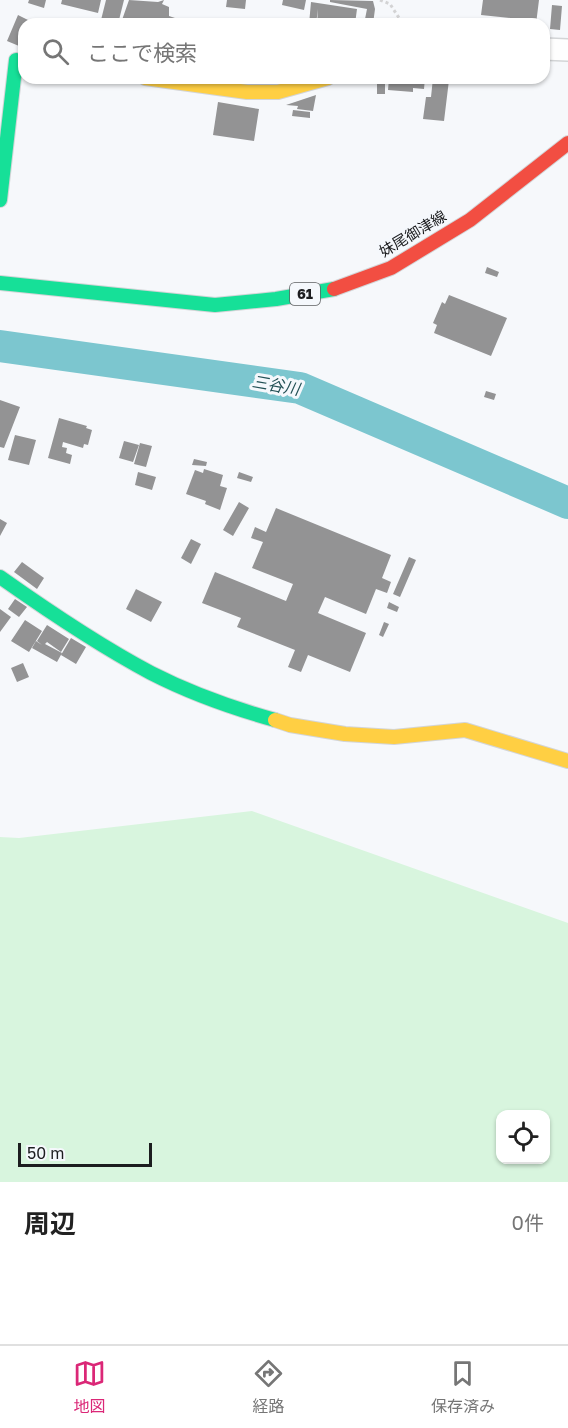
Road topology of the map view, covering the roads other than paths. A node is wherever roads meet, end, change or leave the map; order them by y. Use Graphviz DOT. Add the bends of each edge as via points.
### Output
graph roads {
  1 [pos="550,49"];
  2 [pos="568,50"];
  3 [pos="13,60"];
  4 [pos="189,84"];
  5 [pos="307,84"];
  6 [pos="568,143"];
  7 [pos="0,201"];
  8 [pos="0,283"];
  9 [pos="0,577"];
  10 [pos="568,761"];
  1 -- 2 [label="street"];
  3 -- 7 [label="street"];
  4 -- 5 [label="street" via="247,92 278,92"];
  6 -- 8 [label="street, 妹尾御津線 / 61" via="470,220 391,268 338,288 215,305"];
  9 -- 10 [label="street" via="152,673 224,705 290,725 345,734 394,737 465,730"];
}
